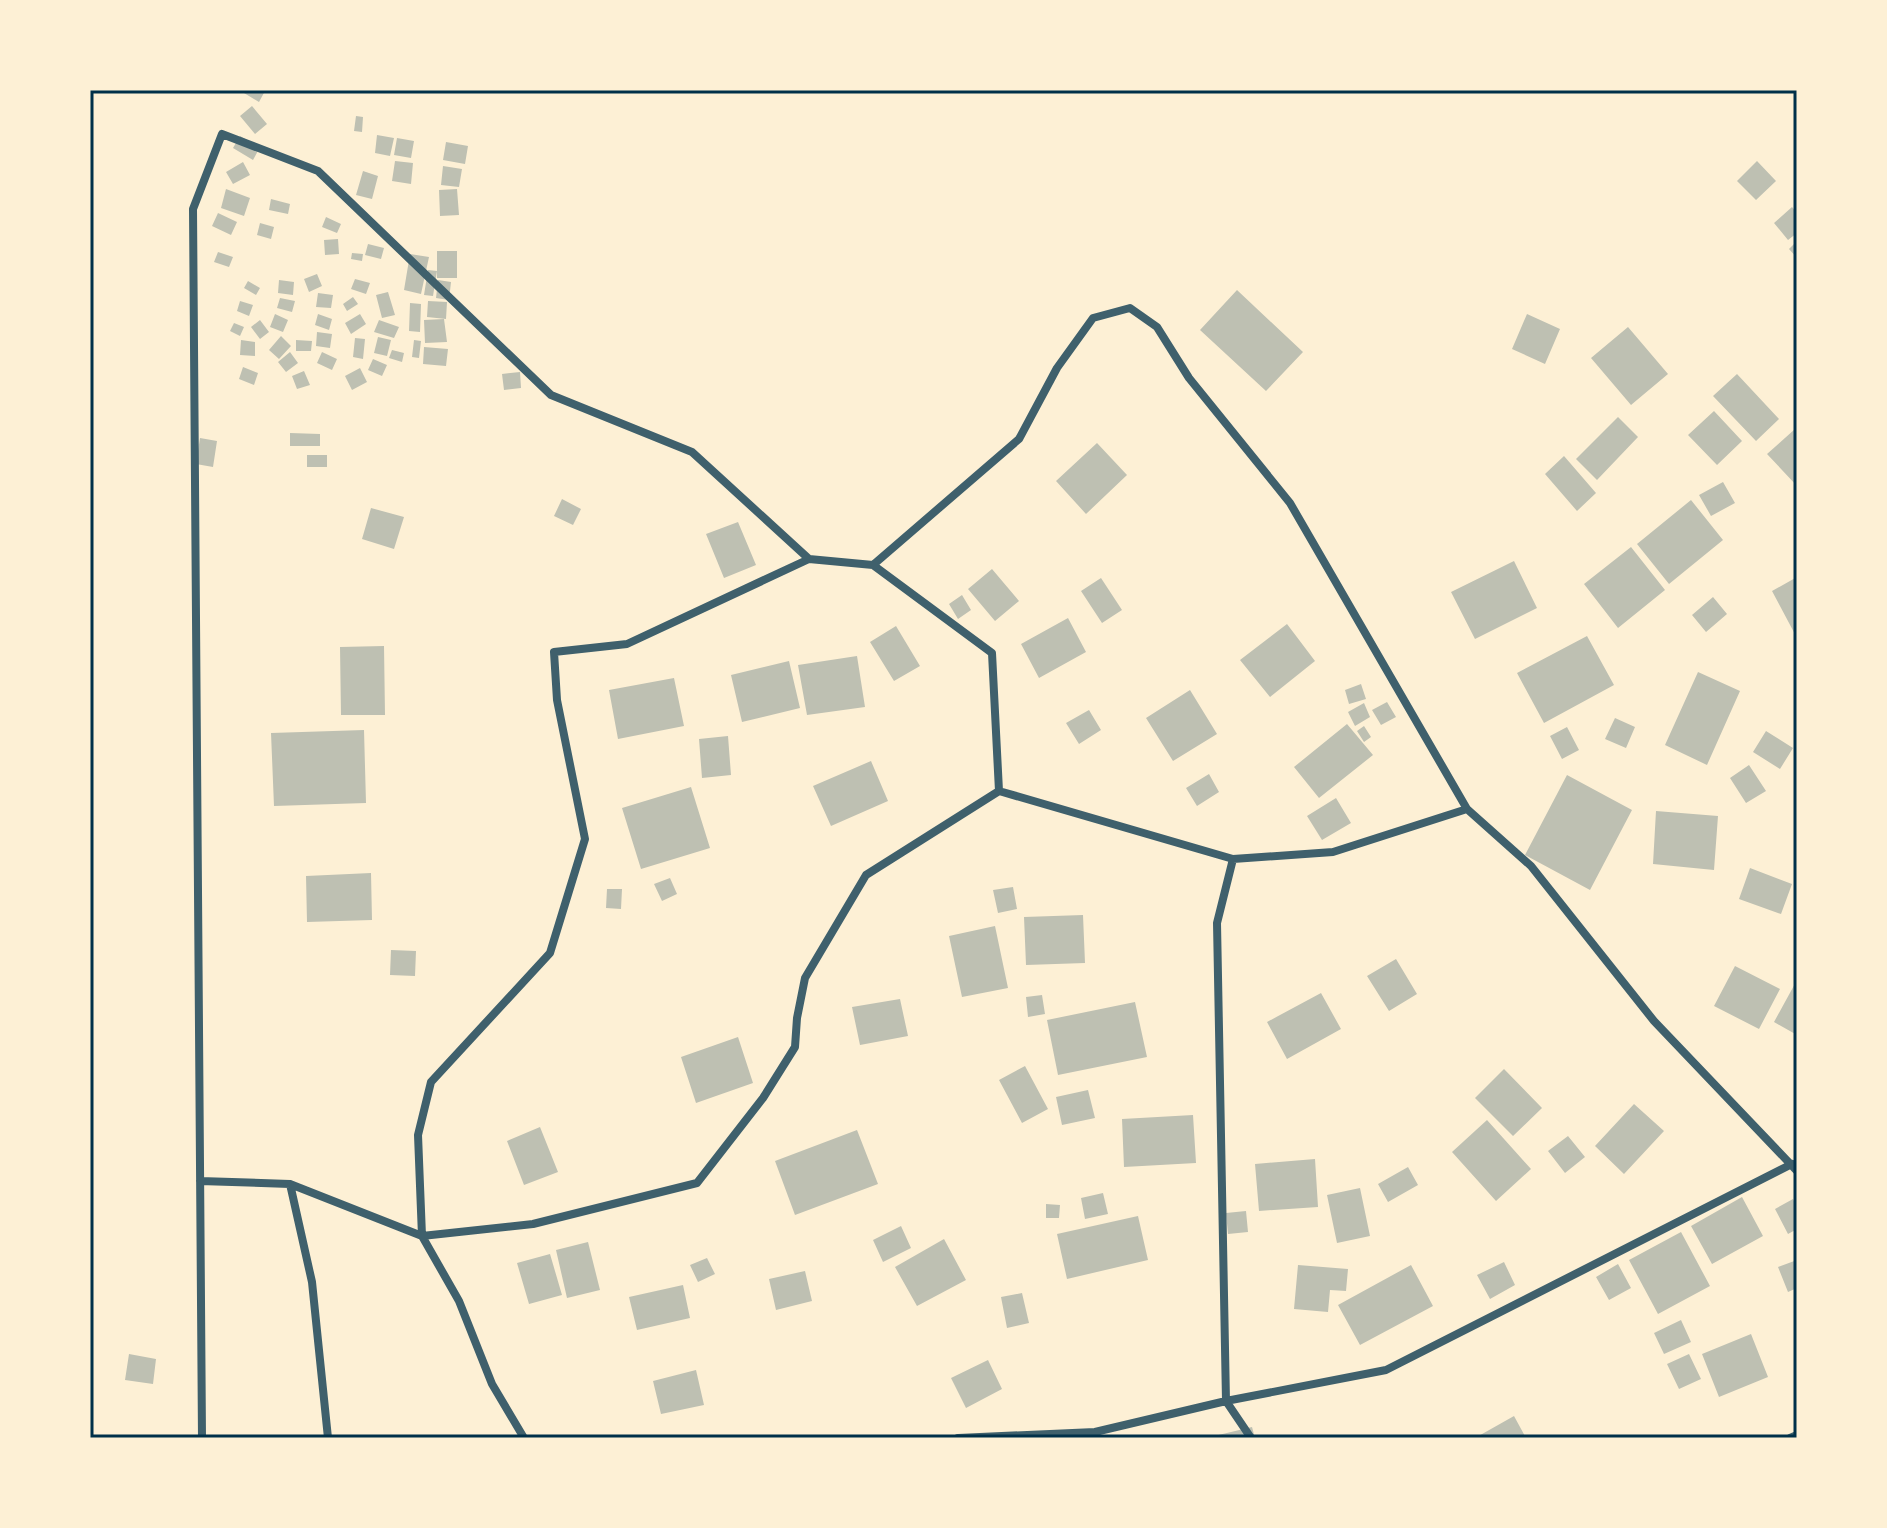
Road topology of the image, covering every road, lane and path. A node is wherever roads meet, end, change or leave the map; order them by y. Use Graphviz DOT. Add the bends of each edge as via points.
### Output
graph roads {
  1 [pos="809,559"];
  2 [pos="873,565"];
  3 [pos="999,791"];
  4 [pos="1467,809"];
  5 [pos="1233,859"];
  6 [pos="1795,1167"];
  7 [pos="200,1181"];
  8 [pos="290,1184"];
  9 [pos="422,1236"];
  10 [pos="1226,1401"];
  11 [pos="1797,1435"];
  12 [pos="202,1438"];
  13 [pos="328,1438"];
  14 [pos="524,1438"];
  15 [pos="958,1438"];
  16 [pos="1251,1438"];
  17 [pos="1790,1438"];
  1 -- 2 [label="street"];
  1 -- 7 [label="street" via="692,452 551,395 318,171 222,134 193,209"];
  1 -- 9 [label="street" via="627,644 554,652 557,700 585,839 550,953 431,1082 418,1135"];
  2 -- 3 [label="street" via="992,653"];
  2 -- 4 [label="street" via="1019,439 1057,368 1093,318 1130,308 1157,327 1189,378 1290,503"];
  3 -- 5 [label="street"];
  3 -- 9 [label="street" via="866,875 805,978 795,1047 697,1183 533,1224"];
  4 -- 5 [label="street" via="1333,852"];
  4 -- 6 [label="street" via="1531,866 1654,1021"];
  5 -- 10 [label="street" via="1217,923"];
  6 -- 10 [label="street" via="1386,1370"];
  7 -- 8 [label="street"];
  7 -- 12 [label="street"];
  8 -- 9 [label="street"];
  8 -- 13 [label="street" via="312,1282"];
  9 -- 14 [label="street" via="459,1301 492,1384"];
  10 -- 15 [label="street" via="1095,1432"];
  10 -- 16 [label="street"];
  11 -- 17 [label="street"];
}
